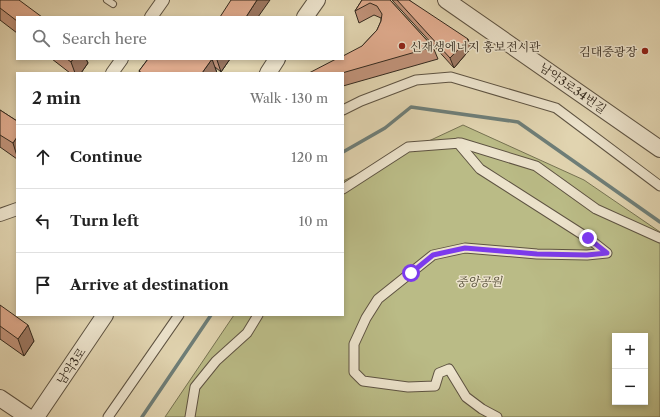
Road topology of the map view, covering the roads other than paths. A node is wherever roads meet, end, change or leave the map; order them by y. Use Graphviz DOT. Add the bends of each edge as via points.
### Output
graph roads {
  1 [pos="163,0"];
  2 [pos="317,0"];
  3 [pos="446,0"];
  4 [pos="152,16"];
  5 [pos="306,16"];
  6 [pos="121,60"];
  7 [pos="276,60"];
  8 [pos="113,72"];
  9 [pos="269,72"];
  10 [pos="344,110"];
  11 [pos="458,143"];
  12 [pos="660,149"];
  13 [pos="660,186"];
  14 [pos="344,189"];
  15 [pos="16,209"];
  16 [pos="0,215"];
  17 [pos="660,238"];
  18 [pos="104,316"];
  19 [pos="178,316"];
  20 [pos="257,316"];
  21 [pos="0,398"];
  22 [pos="28,417"];
  23 [pos="36,417"];
  24 [pos="108,417"];
  25 [pos="190,417"];
  26 [pos="497,417"];
  1 -- 4 [label="street"];
  2 -- 5 [label="street"];
  3 -- 12 [label="street, 남악3로34번길"];
  6 -- 8 [label="street"];
  7 -- 9 [label="street"];
  10 -- 13 [label="street" via="416,80 451,77 556,108"];
  11 -- 14 [label="street" via="408,147"];
  11 -- 17 [label="street" via="536,166 596,209"];
  11 -- 26 [label="street" via="480,169 588,238 607,253 537,254 465,248 433,255 378,299 354,344 354,372 363,381 408,387 435,386 439,373 449,368 466,397"];
  15 -- 16 [label="street"];
  18 -- 23 [label="street, 남악3로"];
  19 -- 24 [label="street"];
  20 -- 25 [label="street" via="247,333 216,361 195,387"];
  21 -- 22 [label="street"];
}
